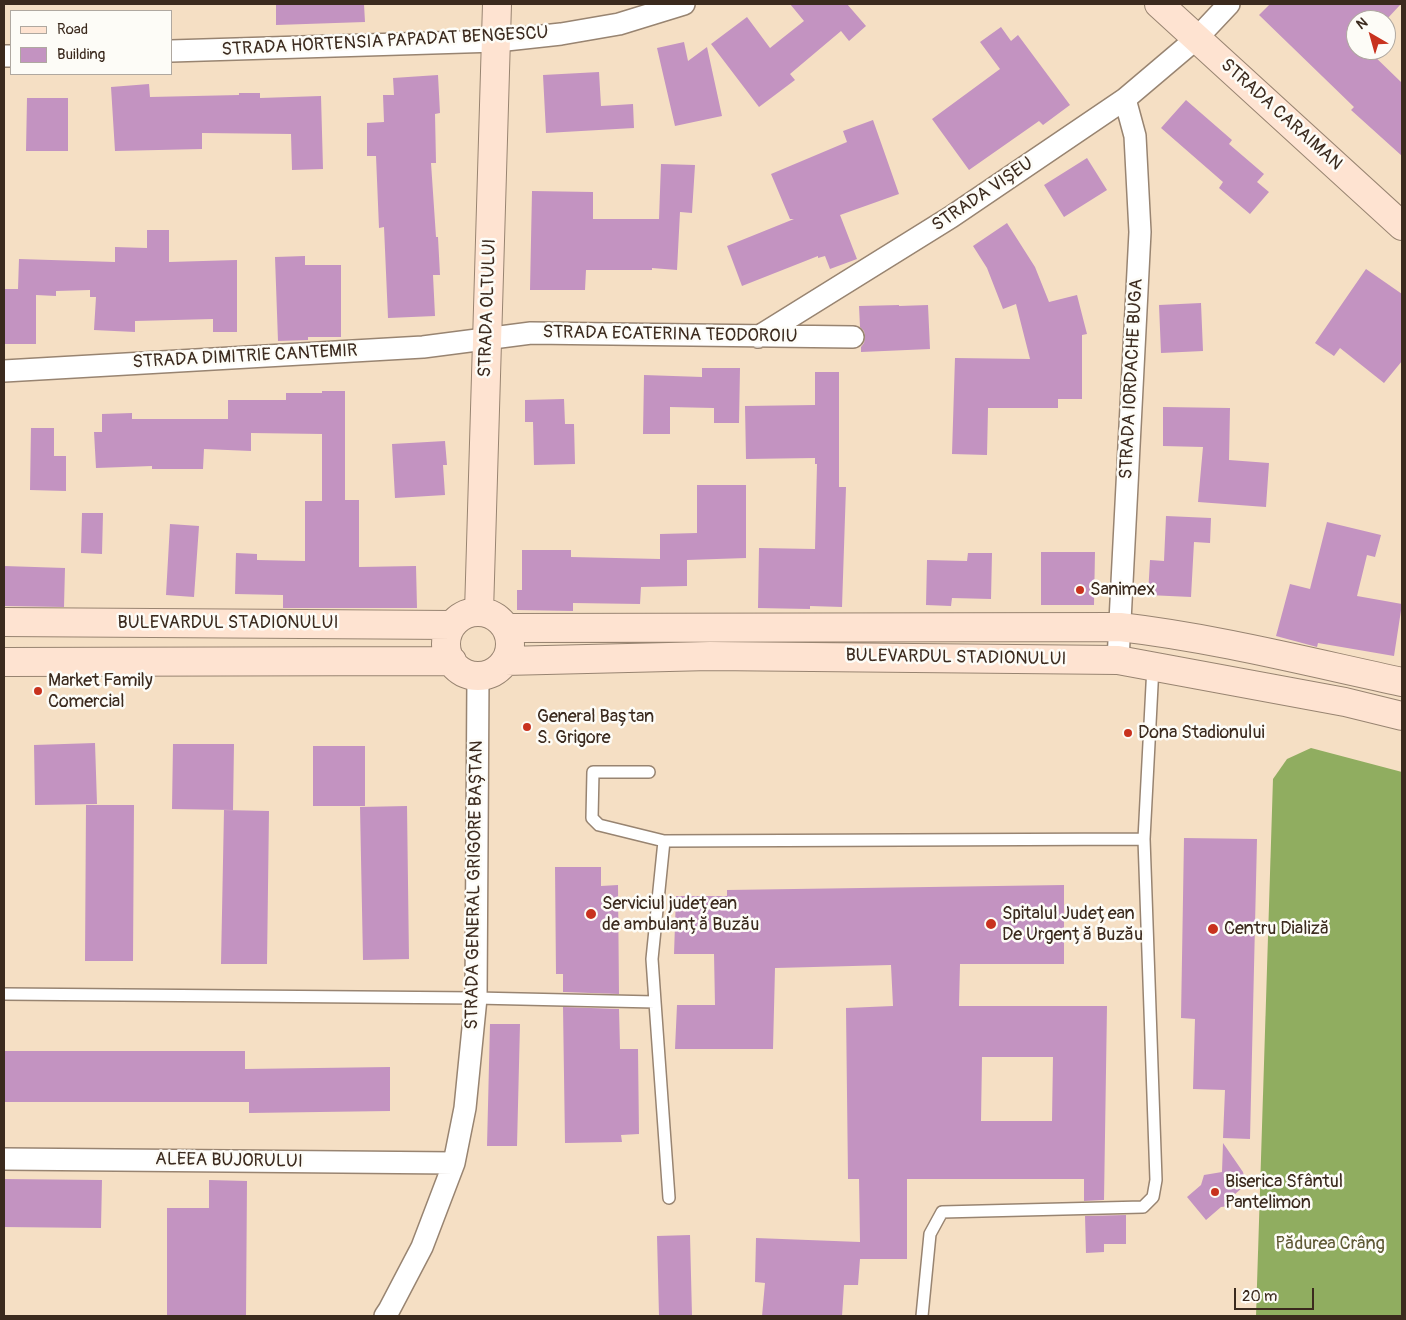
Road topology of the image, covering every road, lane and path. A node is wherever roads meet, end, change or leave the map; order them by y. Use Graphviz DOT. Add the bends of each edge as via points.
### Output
graph roads {
  1 [pos="497,4"];
  2 [pos="684,4"];
  3 [pos="1160,4"];
  4 [pos="1229,4"];
  5 [pos="1197,38"];
  6 [pos="497,41"];
  7 [pos="172,51"];
  8 [pos="1125,99"];
  9 [pos="1402,226"];
  10 [pos="486,337"];
  11 [pos="758,337"];
  12 [pos="853,337"];
  13 [pos="4,371"];
  14 [pos="478,612"];
  15 [pos="4,622"];
  16 [pos="452,625"];
  17 [pos="1120,627"];
  18 [pos="506,628"];
  19 [pos="1118,660"];
  20 [pos="505,661"];
  21 [pos="4,662"];
  22 [pos="452,662"];
  23 [pos="1153,666"];
  24 [pos="478,676"];
  25 [pos="1402,682"];
  26 [pos="1402,716"];
  27 [pos="648,772"];
  28 [pos="1144,839"];
  29 [pos="664,841"];
  30 [pos="4,994"];
  31 [pos="476,998"];
  32 [pos="655,1002"];
  33 [pos="4,1159"];
  34 [pos="454,1163"];
  35 [pos="668,1198"];
  36 [pos="385,1316"];
  37 [pos="922,1316"];
  1 -- 6 [label="main road, STRADA OLTULUI"];
  2 -- 6 [label="street, STRADA HORTENSIA PAPADAT BENGESCU" via="620,24"];
  3 -- 5 [label="main road, STRADA CARAIMAN"];
  4 -- 5 [label="street, STRADA VIȘEU"];
  5 -- 8 [label="street, STRADA VIȘEU"];
  5 -- 9 [label="main road, STRADA CARAIMAN"];
  6 -- 7 [label="street, STRADA HORTENSIA PAPADAT BENGESCU"];
  6 -- 10 [label="main road, STRADA OLTULUI"];
  8 -- 11 [label="street, STRADA VIȘEU" via="951,217"];
  8 -- 17 [label="street, STRADA IORDACHE BUGA" via="1135,136 1140,232"];
  10 -- 11 [label="street, STRADA ECATERINA TEODOROIU" via="531,333"];
  10 -- 13 [label="street, STRADA DIMITRIE CANTEMIR" via="423,347"];
  10 -- 14 [label="main road, STRADA OLTULUI"];
  11 -- 12 [label="street, STRADA ECATERINA TEODOROIU"];
  14 -- 16 [label="main road, BULEVARDUL STADIONULUI" via="460,618"];
  14 -- 18 [label="main road" via="495,616"];
  15 -- 16 [label="main road, BULEVARDUL STADIONULUI"];
  16 -- 22 [label="main road" via="446,643"];
  17 -- 18 [label="main road, BULEVARDUL STADIONULUI"];
  17 -- 19 [label="street, STRADA IORDACHE BUGA"];
  17 -- 25 [label="main road, BULEVARDUL STADIONULUI" via="1156,631"];
  18 -- 20 [label="main road" via="510,644"];
  19 -- 20 [label="main road, BULEVARDUL STADIONULUI" via="710,656"];
  19 -- 23 [label="main road, BULEVARDUL STADIONULUI"];
  20 -- 24 [label="main road" via="498,669"];
  21 -- 22 [label="main road"];
  22 -- 24 [label="main road" via="467,674"];
  23 -- 26 [label="main road, BULEVARDUL STADIONULUI" via="1345,702"];
  23 -- 28 [label="lane"];
  24 -- 31 [label="street, STRADA GENERAL GRIGORE BAȘTAN"];
  27 -- 29 [label="lane" via="593,772 592,818 599,825"];
  28 -- 29 [label="lane"];
  28 -- 37 [label="lane" via="1156,1180 1153,1197 1143,1207 942,1212 930,1234"];
  29 -- 32 [label="lane" via="652,958"];
  30 -- 31 [label="lane"];
  31 -- 32 [label="lane"];
  31 -- 34 [label="street, STRADA GENERAL GRIGORE BAȘTAN" via="466,1108"];
  32 -- 35 [label="lane"];
  33 -- 34 [label="street, ALEEA BUJORULUI"];
  34 -- 36 [label="street, STRADA GENERAL GRIGORE BAȘTAN" via="422,1247"];
}
